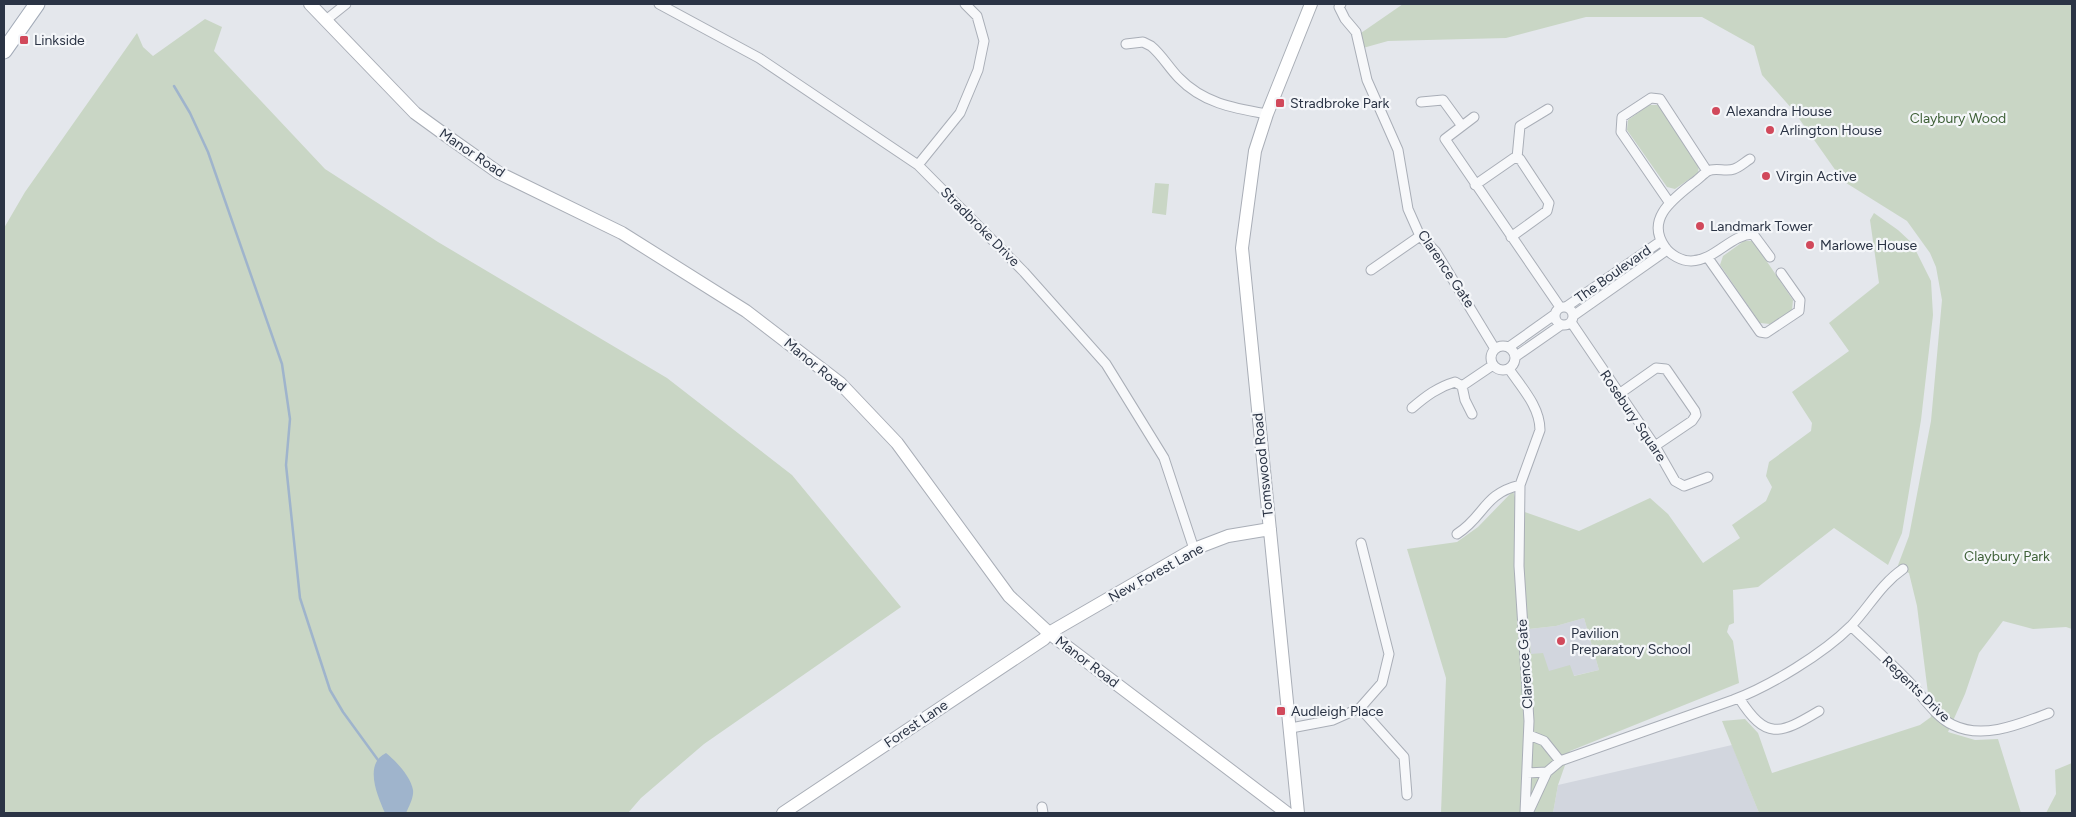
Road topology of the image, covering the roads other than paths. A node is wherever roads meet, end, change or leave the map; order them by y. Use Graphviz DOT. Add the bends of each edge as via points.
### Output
graph roads {
  1 [pos="37,4"];
  2 [pos="310,4"];
  3 [pos="346,4"];
  4 [pos="660,4"];
  5 [pos="965,4"];
  6 [pos="1311,4"];
  7 [pos="1341,4"];
  8 [pos="326,20"];
  9 [pos="1126,44"];
  10 [pos="4,51"];
  11 [pos="1421,102"];
  12 [pos="1548,109"];
  13 [pos="1266,117"];
  14 [pos="1474,117"];
  15 [pos="1462,126"];
  16 [pos="1517,158"];
  17 [pos="1750,159"];
  18 [pos="918,165"];
  19 [pos="1707,171"];
  20 [pos="1475,185"];
  21 [pos="1669,202"];
  22 [pos="1420,236"];
  23 [pos="1510,237"];
  24 [pos="1660,241"];
  25 [pos="1667,250"];
  26 [pos="1770,257"];
  27 [pos="1708,258"];
  28 [pos="1371,270"];
  29 [pos="1781,273"];
  30 [pos="1560,310"];
  31 [pos="1572,319"];
  32 [pos="1561,325"];
  33 [pos="1509,347"];
  34 [pos="1495,349"];
  35 [pos="1516,357"];
  36 [pos="1493,365"];
  37 [pos="1509,369"];
  38 [pos="1462,386"];
  39 [pos="1619,394"];
  40 [pos="1412,408"];
  41 [pos="1472,414"];
  42 [pos="1655,446"];
  43 [pos="1708,477"];
  44 [pos="1520,485"];
  45 [pos="1270,529"];
  46 [pos="1457,534"];
  47 [pos="1361,543"];
  48 [pos="1194,549"];
  49 [pos="1903,569"];
  50 [pos="1851,626"];
  51 [pos="1049,634"];
  52 [pos="1739,698"];
  53 [pos="1360,708"];
  54 [pos="1819,711"];
  55 [pos="2049,713"];
  56 [pos="1291,728"];
  57 [pos="1529,735"];
  58 [pos="1560,761"];
  59 [pos="1547,772"];
  60 [pos="1527,773"];
  61 [pos="1407,795"];
  62 [pos="783,813"];
  63 [pos="1287,813"];
  64 [pos="1298,813"];
  65 [pos="1526,813"];
  1 -- 10 [label="main road"];
  2 -- 8 [label="street, Manor Road"];
  3 -- 8 [label="street"];
  4 -- 18 [label="street, Stradbroke Drive" via="759,58"];
  5 -- 18 [label="street" via="977,16 984,41 978,70 960,113"];
  6 -- 13 [label="street, Tomswood Road"];
  7 -- 22 [label="street, Clarence Gate" via="1338,8 1344,20 1356,32 1366,80 1398,150 1408,209"];
  8 -- 51 [label="street, Manor Road" via="415,113 500,173 622,233 746,311 840,383 897,443 1010,596"];
  9 -- 13 [label="street" via="1143,42 1151,46 1194,93"];
  11 -- 15 [label="street" via="1443,100"];
  12 -- 16 [label="street" via="1520,126"];
  13 -- 45 [label="street, Tomswood Road" via="1255,151 1242,248"];
  14 -- 15 [label="street"];
  15 -- 20 [label="street" via="1445,139"];
  16 -- 20 [label="street"];
  16 -- 23 [label="street" via="1549,203 1547,211"];
  17 -- 19 [label="street" via="1734,170"];
  18 -- 48 [label="street, Stradbroke Drive" via="1024,272 1106,364 1164,458"];
  19 -- 21 [label="street"];
  19 -- 21 [label="street" via="1660,99 1651,98 1622,117 1621,132"];
  20 -- 23 [label="street"];
  21 -- 24 [label="street" via="1659,222"];
  22 -- 28 [label="street"];
  22 -- 34 [label="street, Clarence Gate" via="1436,252"];
  23 -- 30 [label="street"];
  24 -- 25 [label="street"];
  24 -- 30 [label="street, The Boulevard"];
  25 -- 27 [label="street" via="1689,261"];
  25 -- 31 [label="street, The Boulevard"];
  26 -- 27 [label="street" via="1753,234 1745,234"];
  27 -- 29 [label="street" via="1760,332 1766,333 1799,312 1800,300"];
  30 -- 31 [label="street, Rosebury Square" via="1571,310"];
  30 -- 32 [label="street" via="1555,320"];
  30 -- 33 [label="street, The Boulevard"];
  31 -- 32 [label="street, The Boulevard"];
  31 -- 39 [label="street, Rosebury Square"];
  32 -- 35 [label="street"];
  33 -- 34 [label="street"];
  33 -- 35 [label="street"];
  34 -- 36 [label="street" via="1491,355"];
  35 -- 37 [label="street"];
  36 -- 37 [label="street" via="1500,370"];
  36 -- 38 [label="street"];
  37 -- 44 [label="street, Clarence Gate" via="1538,413 1540,422"];
  38 -- 40 [label="street" via="1455,382 1444,385"];
  38 -- 41 [label="street"];
  39 -- 42 [label="street, Rosebury Square"];
  39 -- 42 [label="street" via="1656,368 1661,368 1666,370 1695,411 1692,421"];
  42 -- 43 [label="street, Rosebury Square" via="1679,484 1689,485"];
  44 -- 46 [label="street" via="1494,496 1483,505 1473,522"];
  44 -- 57 [label="street, Clarence Gate" via="1519,566"];
  45 -- 48 [label="street, New Forest Lane" via="1228,536"];
  45 -- 56 [label="street, Tomswood Road"];
  47 -- 53 [label="street" via="1389,654 1382,683"];
  48 -- 51 [label="street, New Forest Lane"];
  49 -- 50 [label="street" via="1890,578"];
  50 -- 52 [label="street" via="1804,663"];
  50 -- 55 [label="street, Regents Drive" via="1936,712 1953,725 1976,730 2009,728"];
  51 -- 62 [label="street, Forest Lane"];
  51 -- 63 [label="street, Manor Road"];
  52 -- 54 [label="street" via="1762,727 1775,730 1800,722"];
  52 -- 58 [label="street"];
  53 -- 56 [label="street" via="1333,720"];
  53 -- 61 [label="street" via="1404,757"];
  56 -- 64 [label="street, Tomswood Road"];
  57 -- 58 [label="street" via="1544,741"];
  57 -- 60 [label="street, Clarence Gate"];
  58 -- 59 [label="street"];
  59 -- 60 [label="street"];
  59 -- 65 [label="street"];
  60 -- 65 [label="street, Clarence Gate"];
}
